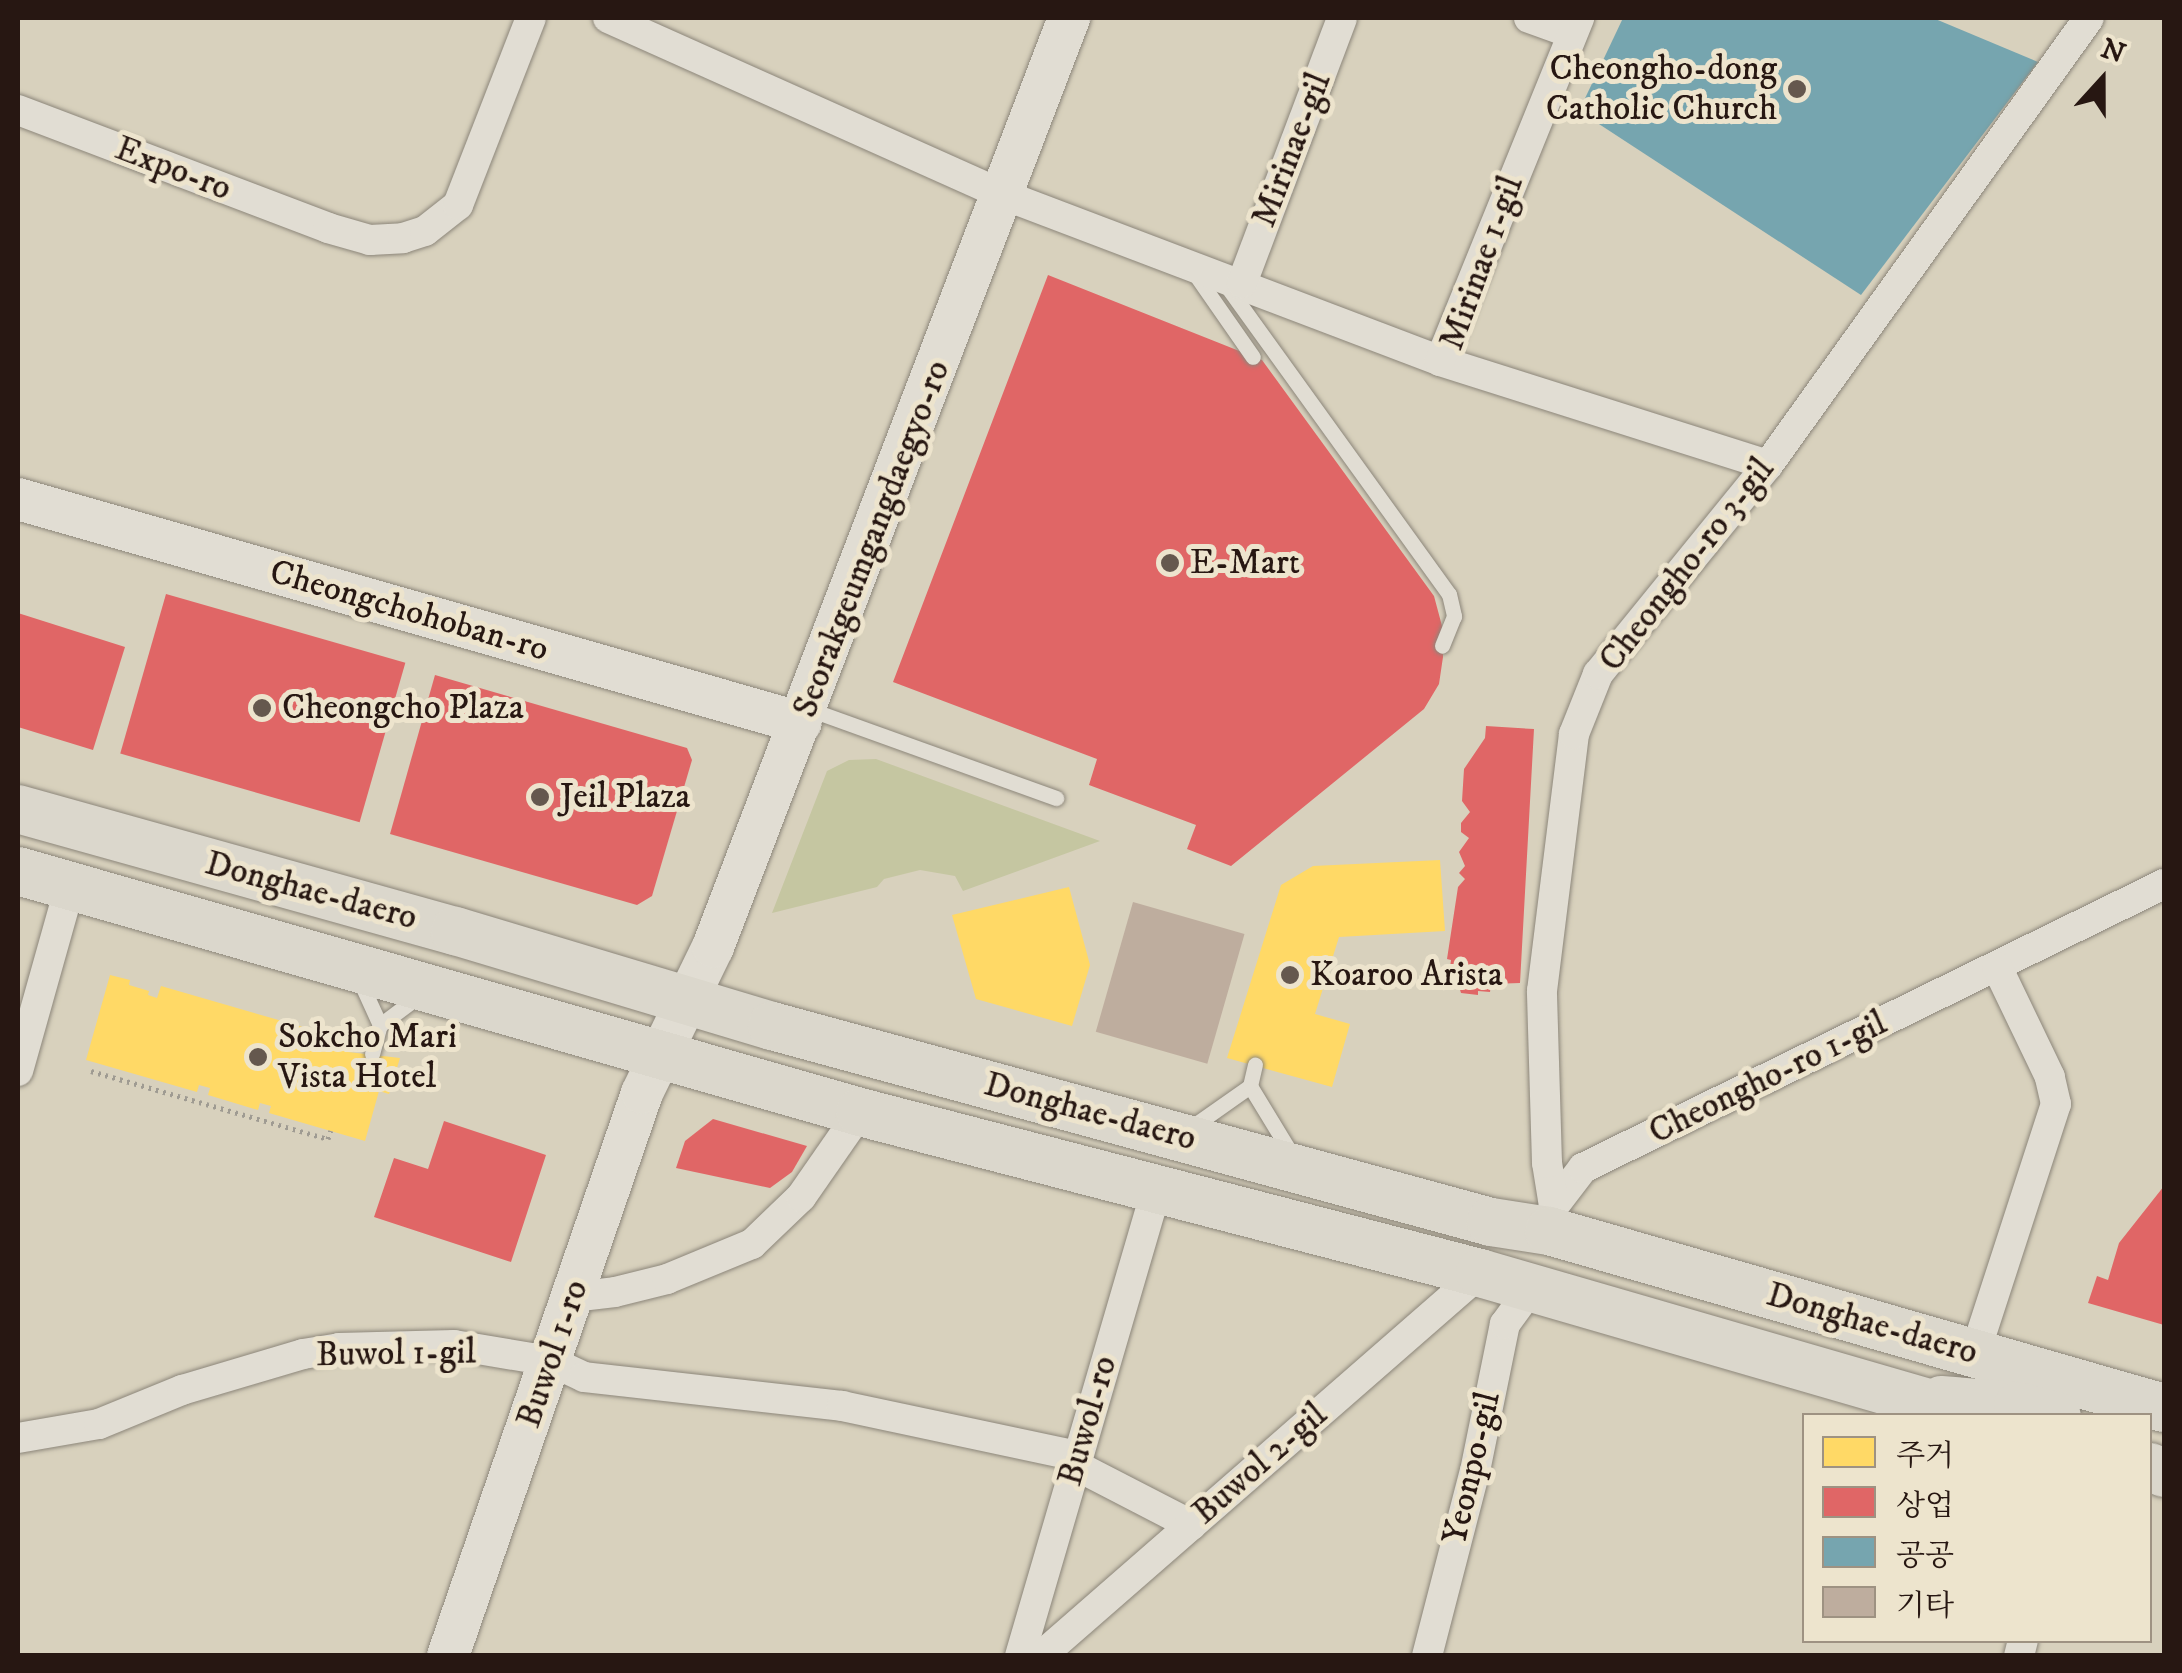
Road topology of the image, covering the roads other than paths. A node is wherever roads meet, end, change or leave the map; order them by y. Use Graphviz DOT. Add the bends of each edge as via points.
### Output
graph roads {
  1 [pos="531,18"];
  2 [pos="608,18"];
  3 [pos="1068,18"];
  4 [pos="1342,18"];
  5 [pos="1529,18"];
  6 [pos="2089,18"];
  7 [pos="1575,26"];
  8 [pos="18,110"];
  9 [pos="1004,195"];
  10 [pos="1187,262"];
  11 [pos="1230,278"];
  12 [pos="1253,357"];
  13 [pos="1440,361"];
  14 [pos="1768,465"];
  15 [pos="18,499"];
  16 [pos="1442,646"];
  17 [pos="804,716"];
  18 [pos="1056,798"];
  19 [pos="18,809"];
  20 [pos="18,872"];
  21 [pos="2164,884"];
  22 [pos="70,886"];
  23 [pos="344,962"];
  24 [pos="1997,967"];
  25 [pos="436,988"];
  26 [pos="686,999"];
  27 [pos="380,1025"];
  28 [pos="372,1054"];
  29 [pos="659,1054"];
  30 [pos="1256,1066"];
  31 [pos="18,1071"];
  32 [pos="1250,1086"];
  33 [pos="860,1112"];
  34 [pos="1178,1136"];
  35 [pos="1303,1170"];
  36 [pos="1157,1186"];
  37 [pos="1552,1218"];
  38 [pos="1480,1273"];
  39 [pos="1532,1287"];
  40 [pos="572,1297"];
  41 [pos="1975,1354"];
  42 [pos="550,1361"];
  43 [pos="1912,1398"];
  44 [pos="2164,1408"];
  45 [pos="1964,1413"];
  46 [pos="2043,1413"];
  47 [pos="18,1438"];
  48 [pos="1076,1460"];
  49 [pos="1191,1525"];
  50 [pos="448,1656"];
  51 [pos="1020,1656"];
  52 [pos="1041,1656"];
  53 [pos="1427,1656"];
  1 -- 8 [label="street, Expo-ro" via="458,204 425,231 403,238 370,240 328,228"];
  2 -- 9 [label="street"];
  3 -- 9 [label="street, Seorakgeumgangdaegyo-ro"];
  4 -- 11 [label="street, Mirinae-gil"];
  5 -- 7 [label="street"];
  6 -- 14 [label="street, Cheongho-ro 3-gil"];
  7 -- 13 [label="street, Mirinae 1-gil"];
  9 -- 10 [label="street"];
  9 -- 17 [label="street, Seorakgeumgangdaegyo-ro"];
  10 -- 11 [label="street"];
  10 -- 12 [label="lane"];
  11 -- 13 [label="street"];
  11 -- 16 [label="lane" via="1449,594 1454,616"];
  13 -- 14 [label="street, Mirinae 1-gil"];
  14 -- 37 [label="street, Cheongho-ro 3-gil" via="1598,674 1574,734 1542,991"];
  15 -- 17 [label="street, Cheongchohoban-ro"];
  17 -- 18 [label="lane"];
  17 -- 26 [label="street, Seorakgeumgangdaegyo-ro" via="714,947"];
  19 -- 26 [label="main road, Donghae-daero"];
  20 -- 22 [label="main road, Donghae-daero"];
  21 -- 24 [label="street, Cheongho-ro 1-gil"];
  22 -- 23 [label="main road, Donghae-daero"];
  22 -- 31 [label="street"];
  23 -- 25 [label="main road, Donghae-daero"];
  23 -- 27 [label="lane"];
  24 -- 37 [label="street, Cheongho-ro 1-gil" via="1583,1168"];
  24 -- 41 [label="street" via="2050,1077 2056,1104"];
  25 -- 27 [label="lane"];
  25 -- 29 [label="main road, Donghae-daero"];
  26 -- 29 [label="street, Seorakgeumgangdaegyo-ro"];
  26 -- 34 [label="main road, Donghae-daero"];
  27 -- 28 [label="lane"];
  29 -- 33 [label="main road, Donghae-daero"];
  29 -- 40 [label="street, Buwol 1-ro"];
  30 -- 32 [label="lane"];
  32 -- 34 [label="lane"];
  32 -- 35 [label="lane"];
  33 -- 36 [label="main road, Donghae-daero"];
  33 -- 40 [label="street" via="801,1197 752,1244 667,1279"];
  34 -- 35 [label="main road, Donghae-daero"];
  35 -- 37 [label="main road, Donghae-daero" via="1491,1222"];
  36 -- 38 [label="main road, Donghae-daero"];
  36 -- 48 [label="street, Buwol-ro"];
  37 -- 39 [label="main road"];
  37 -- 41 [label="main road, Donghae-daero"];
  38 -- 39 [label="main road, Donghae-daero"];
  38 -- 49 [label="street, Buwol 2-gil"];
  39 -- 43 [label="main road, Donghae-daero"];
  39 -- 53 [label="street, Yeonpo-gil" via="1505,1324"];
  40 -- 42 [label="street, Buwol 1-ro"];
  41 -- 44 [label="main road, Donghae-daero"];
  42 -- 47 [label="street, Buwol 1-gil" via="454,1346 322,1350 182,1390 100,1424"];
  42 -- 48 [label="street, Buwol 1-gil" via="584,1377 842,1406"];
  42 -- 50 [label="street, Buwol 1-ro"];
  43 -- 45 [label="main road, Donghae-daero"];
  43 -- 46 [label="main road, Donghae-daero"];
  48 -- 49 [label="street, Buwol 1-gil"];
  48 -- 51 [label="street, Buwol-ro"];
  49 -- 52 [label="street, Buwol 2-gil"];
}
